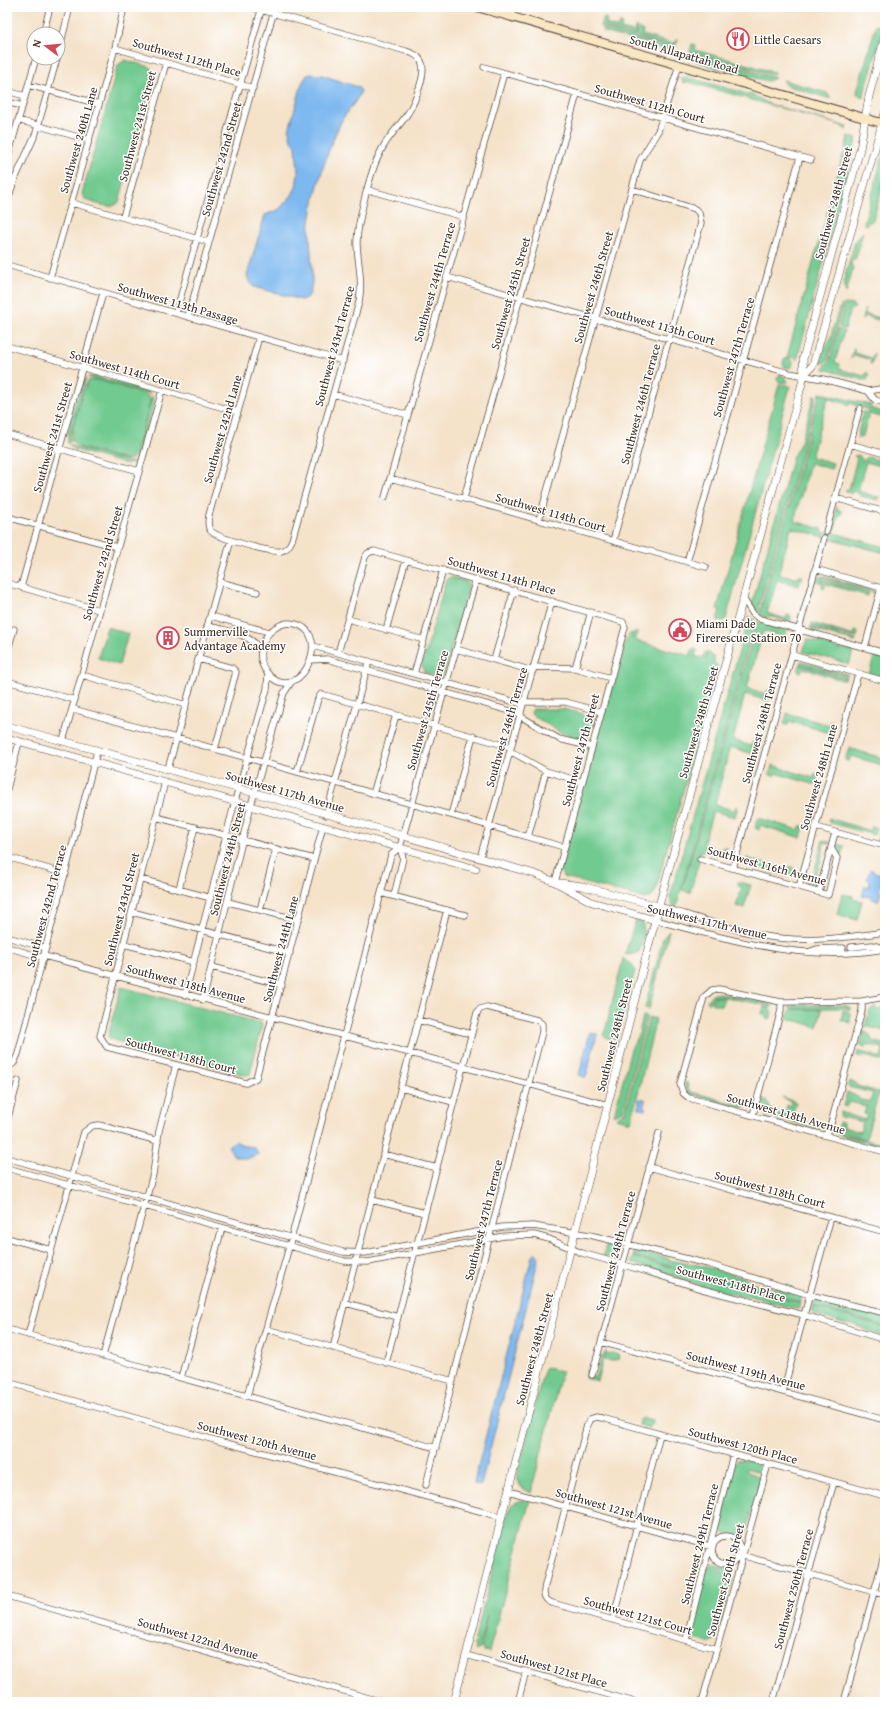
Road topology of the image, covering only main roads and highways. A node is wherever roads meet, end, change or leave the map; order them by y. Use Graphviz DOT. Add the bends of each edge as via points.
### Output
graph roads {
  1 [pos="477,7"];
  2 [pos="494,9"];
  3 [pos="884,123"];
  1 -- 2 [label="main road, South Allapattah Road"];
  2 -- 3 [label="main road, South Allapattah Road" via="513,17"];
}
